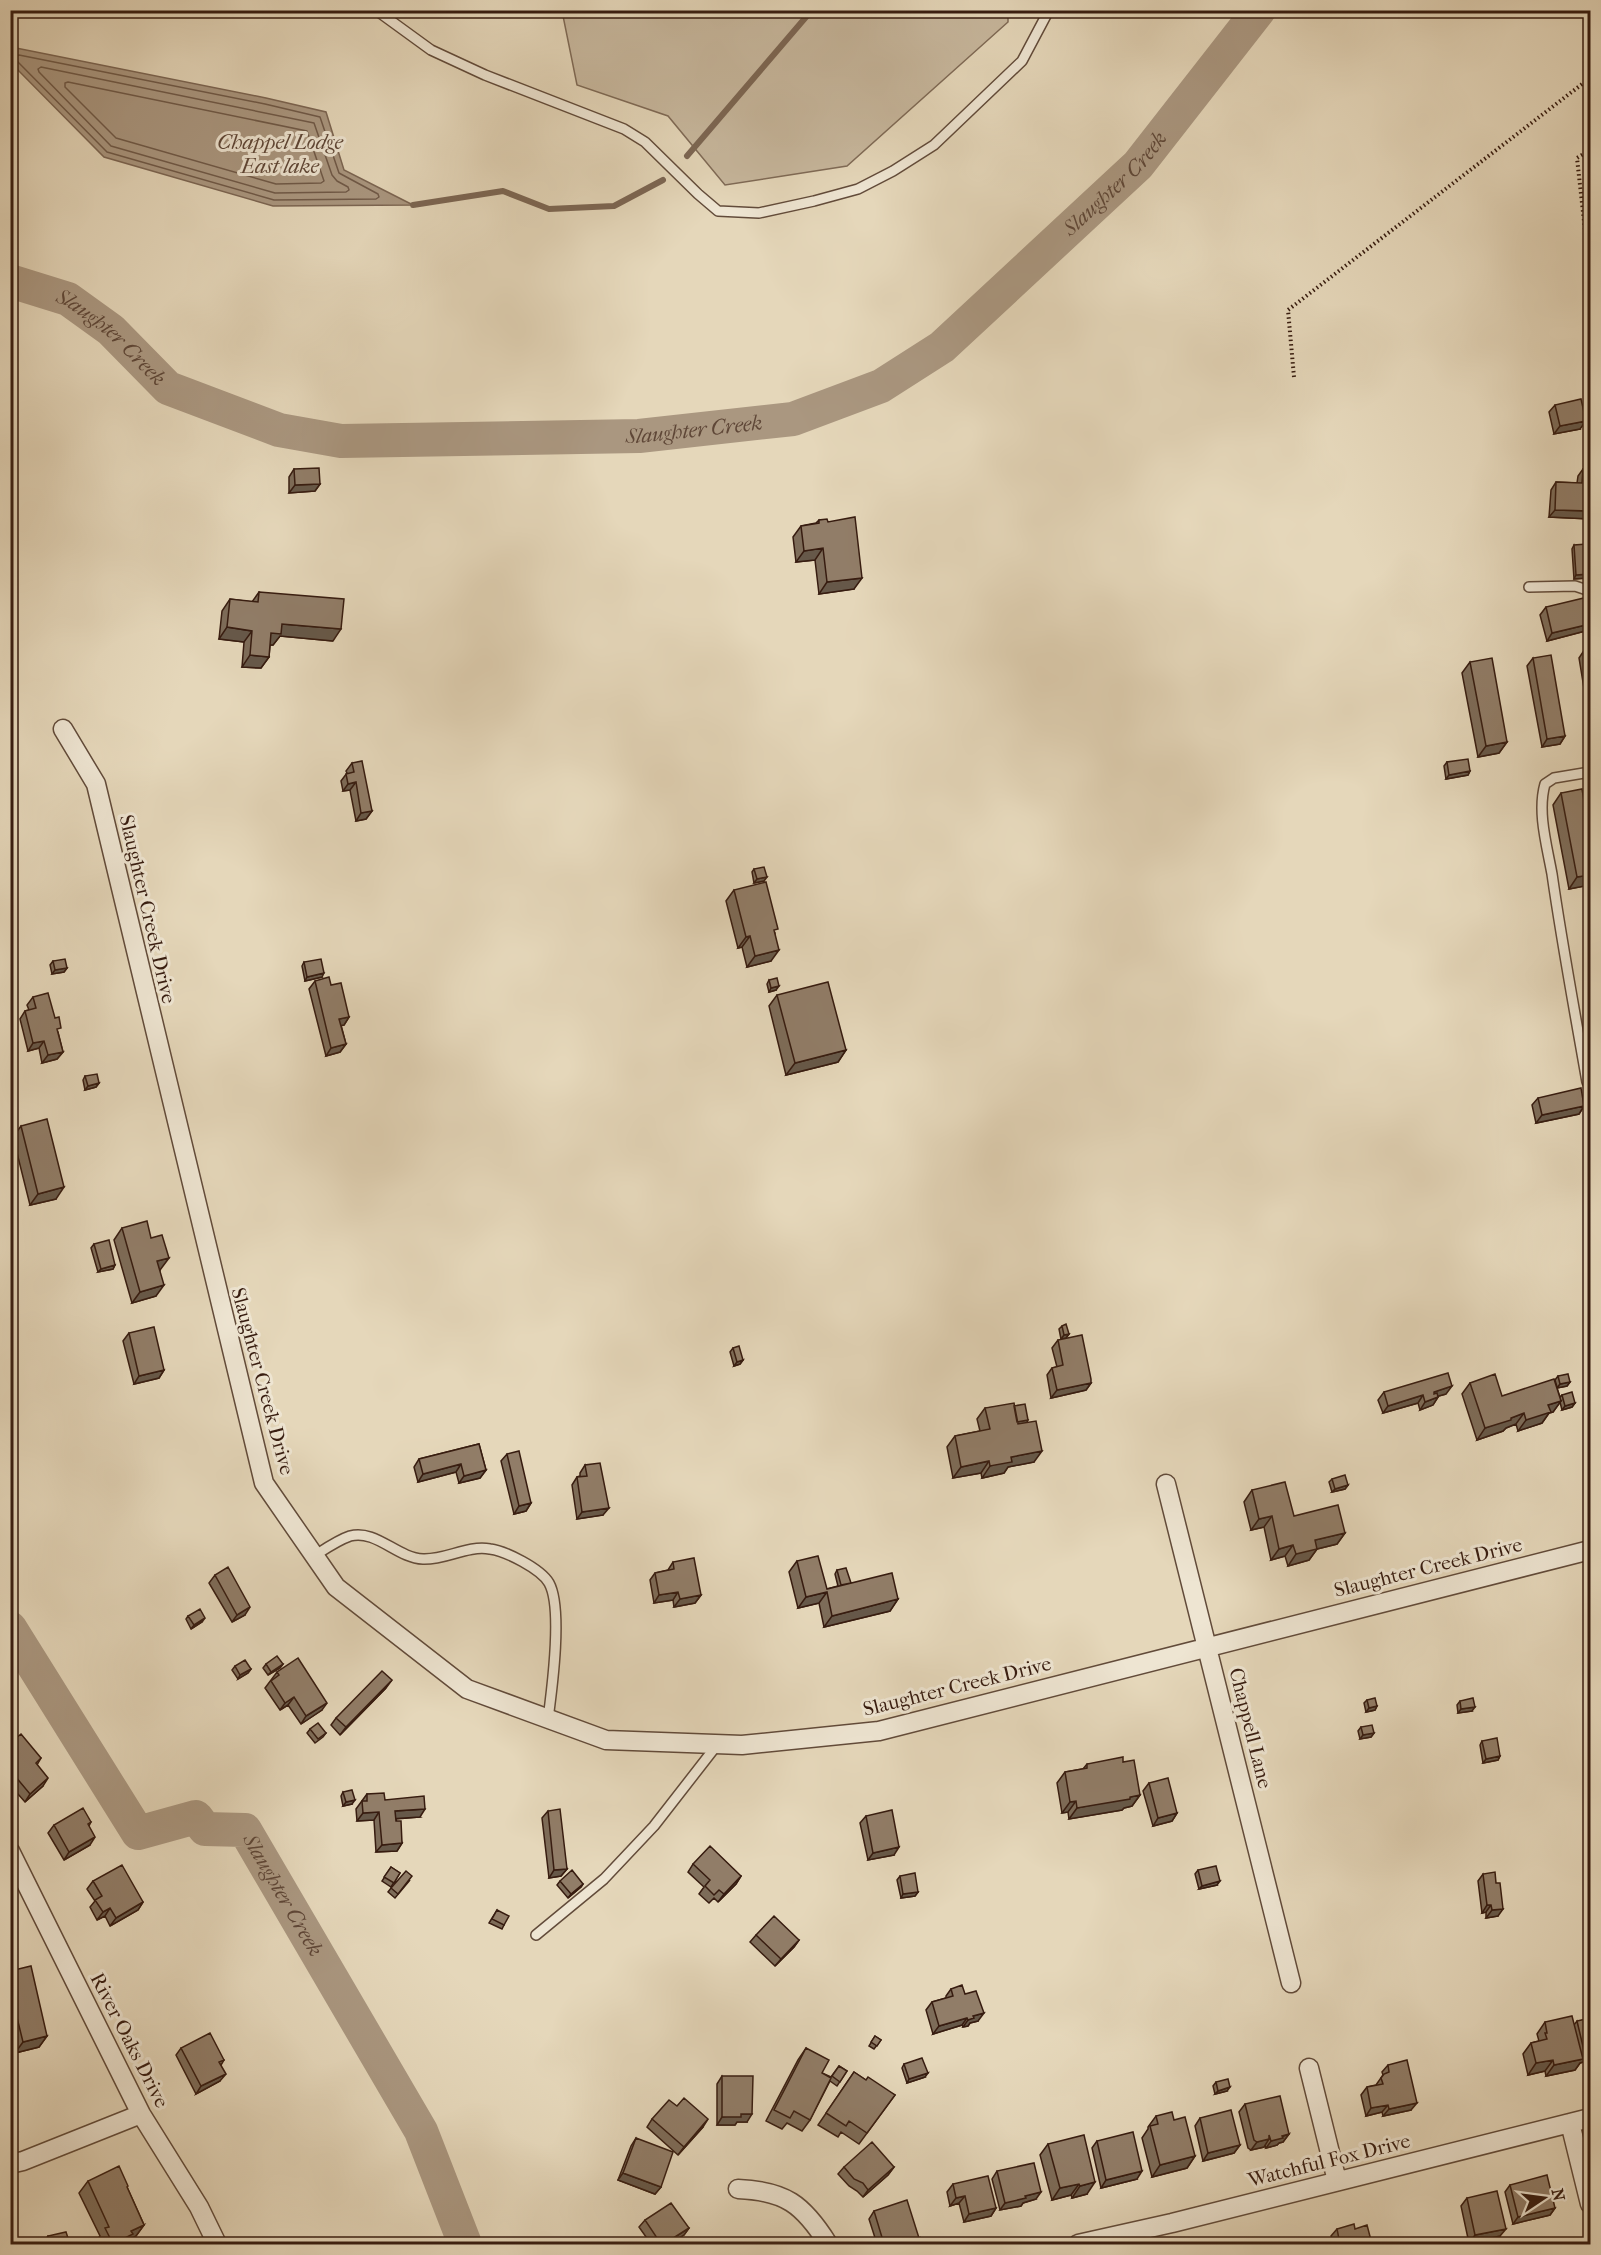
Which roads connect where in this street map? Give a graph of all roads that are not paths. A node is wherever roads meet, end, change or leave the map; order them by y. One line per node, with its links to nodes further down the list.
1 (376, 10): 2 (lane)
2 (1049, 10)
3 (1529, 587): 4 (lane)
4 (1590, 591)
5 (63, 729): 10 (street, Slaughter Creek Drive)
6 (1590, 771): 7 (lane)
7 (1587, 1082)
8 (1166, 1484): 11 (street, Chappell Lane)
9 (1590, 1550): 11 (street, Slaughter Creek Drive)
10 (314, 1556): 12 (street, Slaughter Creek Drive); 12 (lane)
11 (1207, 1646): 13 (street, Slaughter Creek Drive); 16 (street, Chappell Lane)
12 (548, 1719): 13 (street, Slaughter Creek Drive)
13 (717, 1745): 15 (lane)
14 (10, 1851): 18 (street, River Oaks Drive)
15 (536, 1935)
16 (1291, 1983)
17 (1309, 2068): 22 (street)
18 (141, 2114): 21 (street); 25 (street, River Oaks Drive)
19 (1590, 2118): 20 (street, Watchful Fox Drive)
20 (1570, 2123): 22 (street, Watchful Fox Drive); 24 (street)
21 (10, 2164)
22 (1336, 2181): 27 (street, Watchful Fox Drive)
23 (738, 2189): 26 (street)
24 (1590, 2204)
25 (217, 2244)
26 (828, 2244)
27 (1078, 2244)

